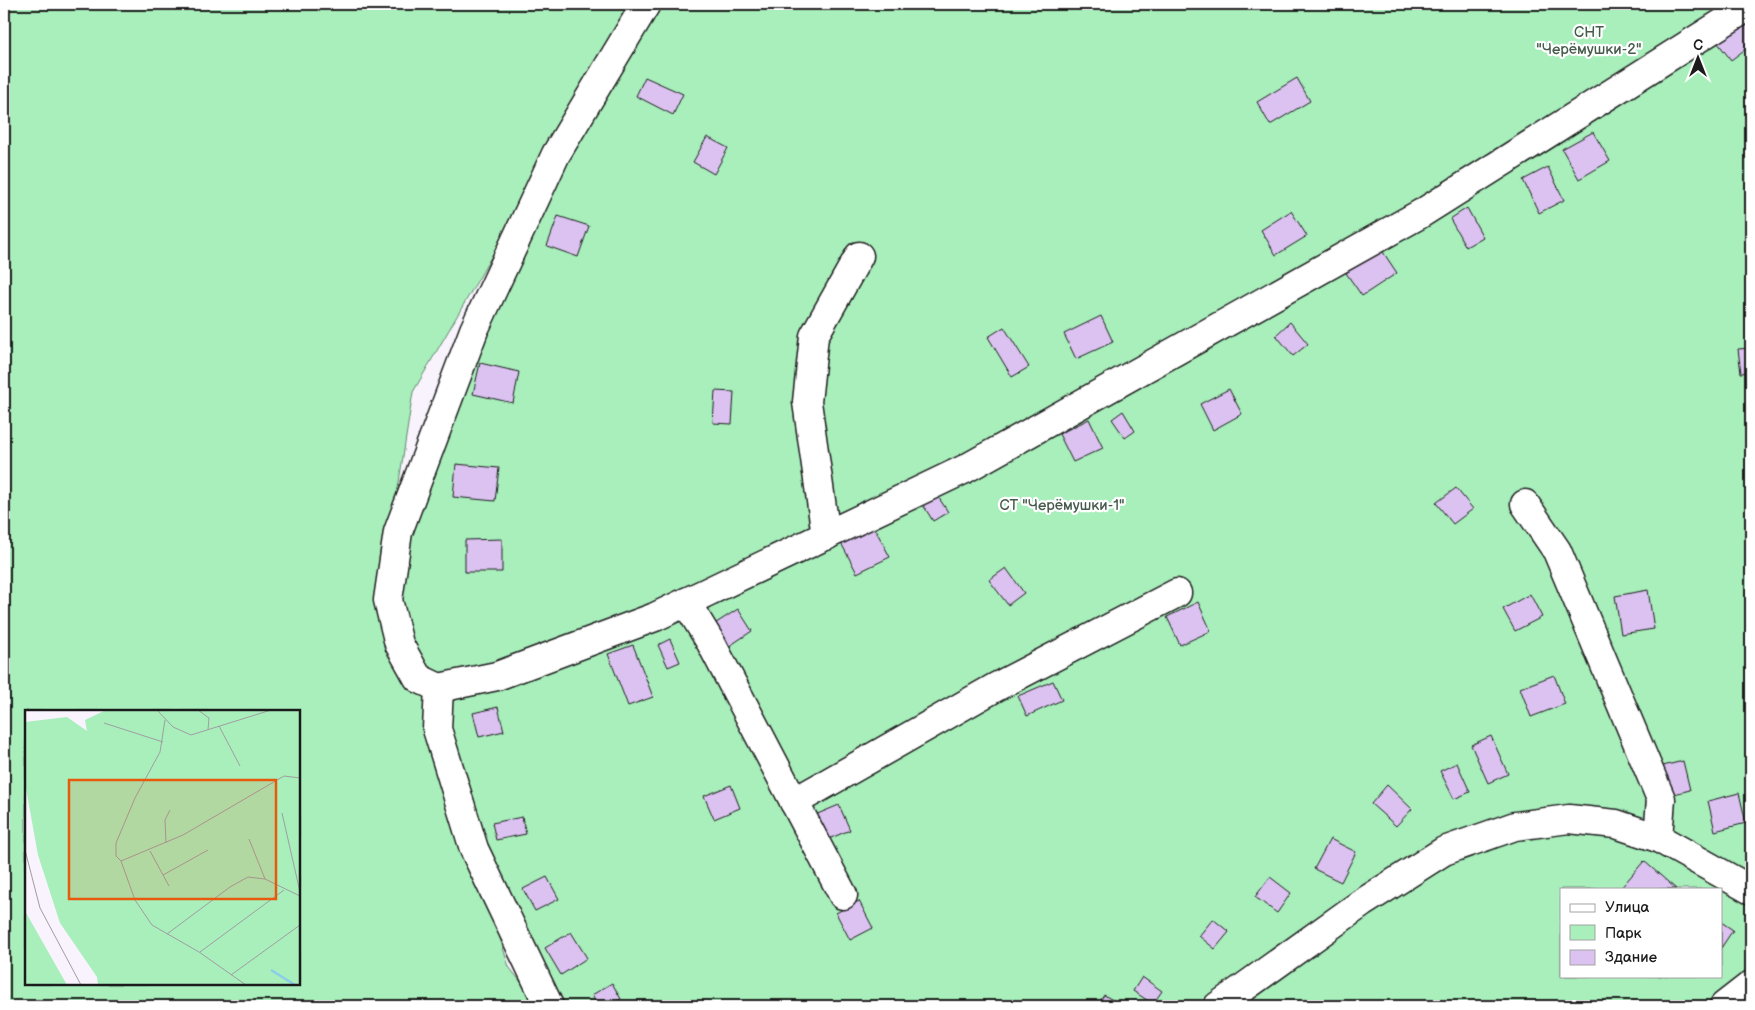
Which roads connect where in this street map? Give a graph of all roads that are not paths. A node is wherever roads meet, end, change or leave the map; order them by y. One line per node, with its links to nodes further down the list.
1 (646, 4): 8 (street)
2 (1751, 4): 5 (street)
3 (859, 256): 5 (street)
4 (1525, 504): 10 (street)
5 (826, 536): 7 (street)
6 (1177, 593): 9 (street)
7 (686, 602): 8 (street); 9 (street)
8 (439, 688): 14 (street)
9 (794, 802): 12 (street)
10 (1658, 838): 11 (street); 15 (street)
11 (1751, 890)
12 (843, 895)
13 (1751, 985): 16 (street)
14 (549, 1006)
15 (1218, 1006)
16 (1724, 1006)

